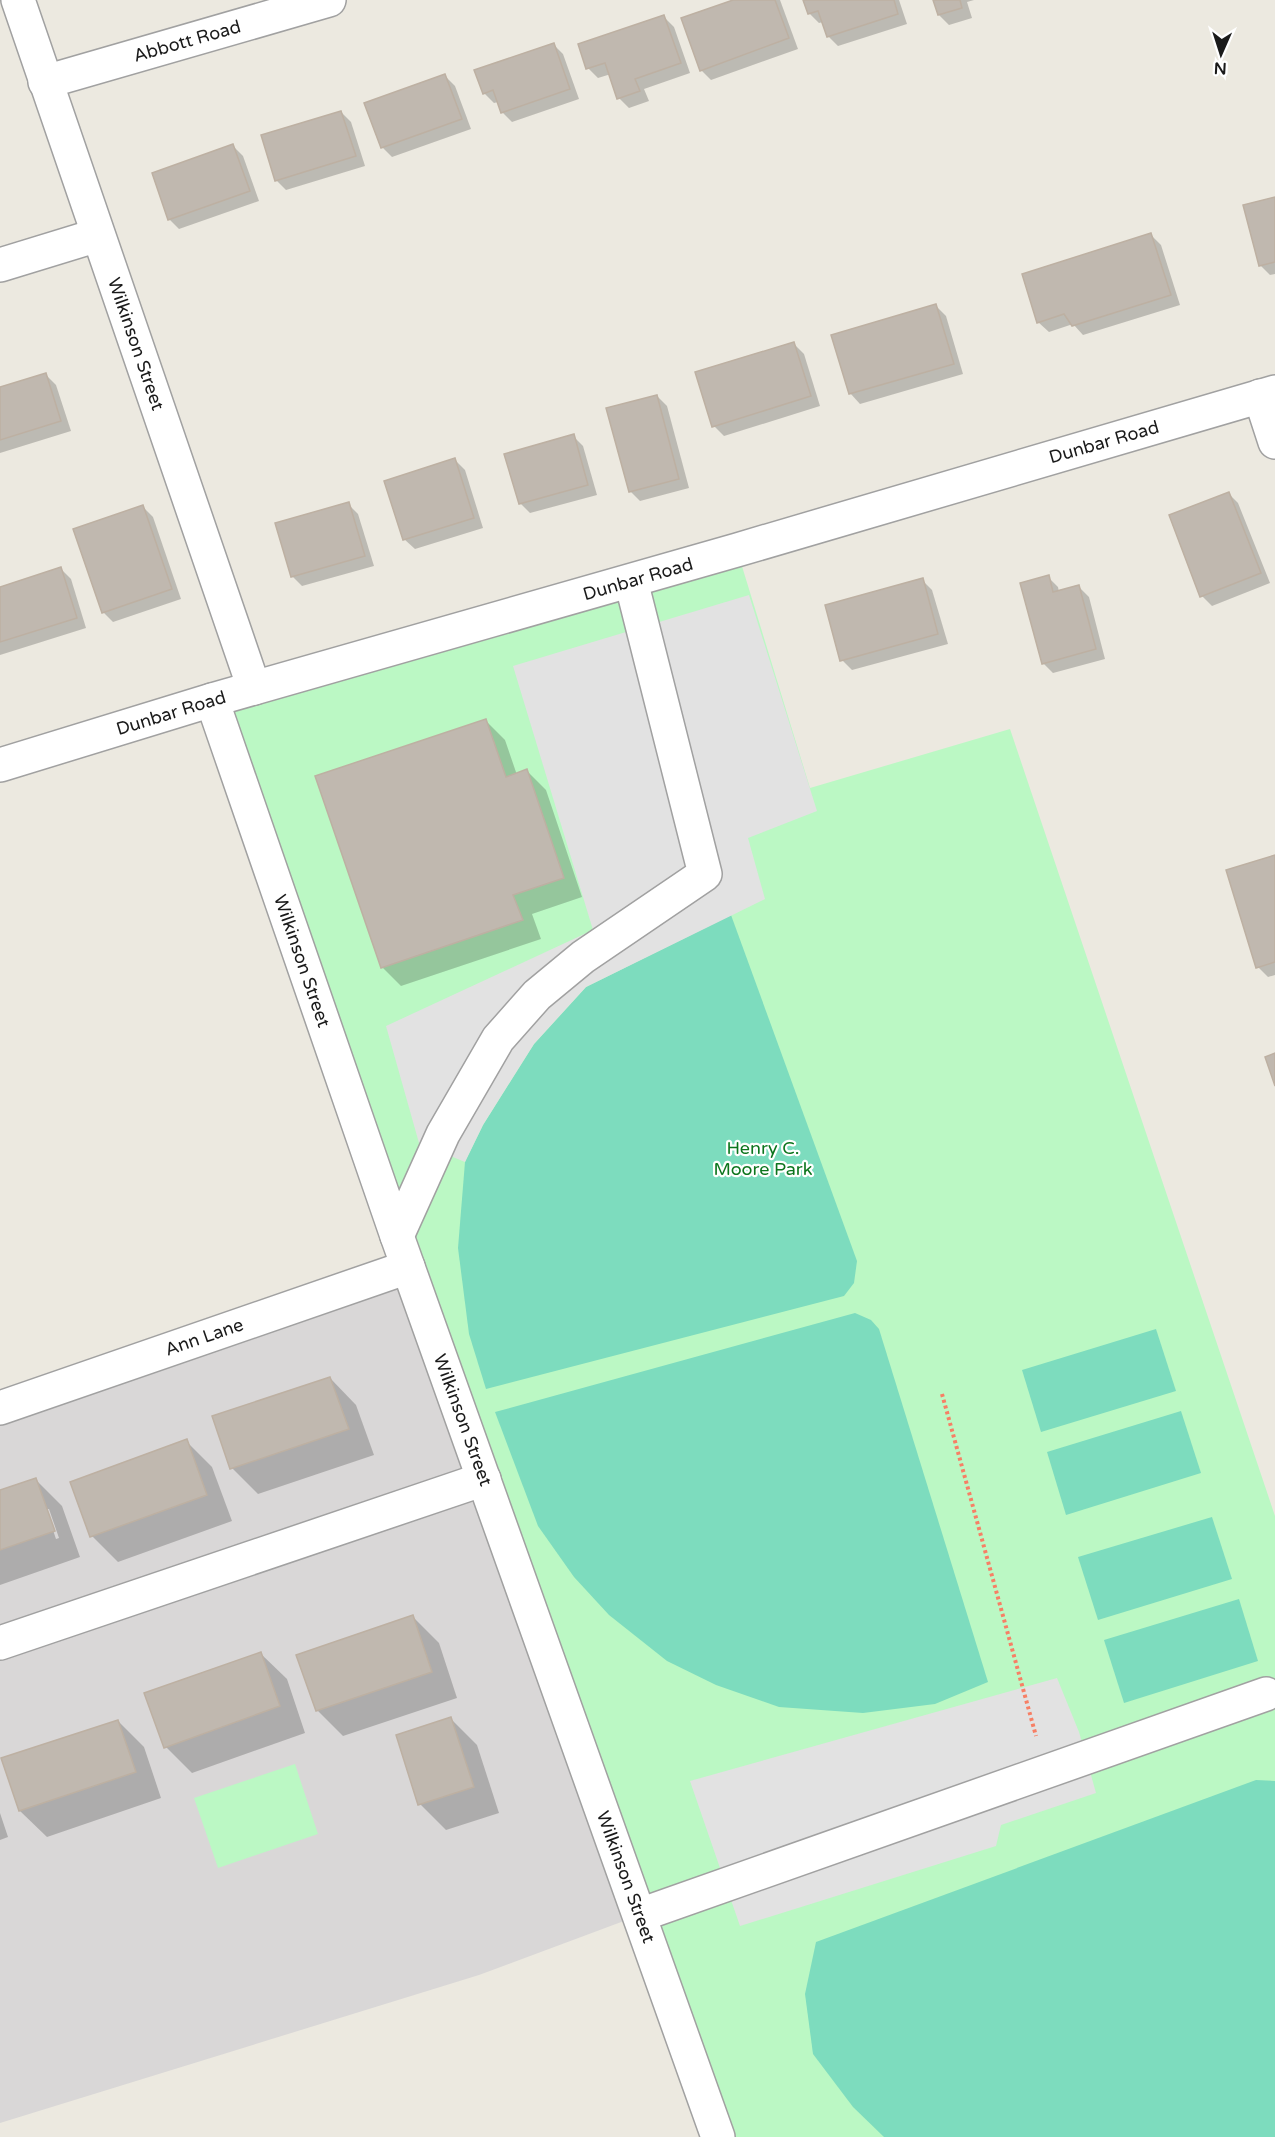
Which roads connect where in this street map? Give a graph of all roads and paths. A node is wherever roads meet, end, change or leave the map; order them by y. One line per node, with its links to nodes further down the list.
1 (18, 0): 3 (street, Wilkinson Street)
2 (329, 0): 3 (street, Abbott Road)
3 (45, 82): 4 (street, Wilkinson Street)
4 (98, 235): 5 (street); 9 (street, Wilkinson Street)
5 (0, 265)
6 (1268, 394): 7 (street); 8 (street, Dunbar Road)
7 (1275, 442)
8 (632, 581): 9 (street, Dunbar Road); 12 (street)
9 (254, 688): 10 (street, Dunbar Road)
10 (212, 700): 11 (street, Dunbar Road); 12 (street, Wilkinson Street)
11 (0, 765)
12 (397, 1236): 13 (street, Wilkinson Street)
13 (408, 1267): 15 (street, Ann Lane); 16 (street, Wilkinson Street)
14 (942, 1394): 19 (path)
15 (0, 1407)
16 (484, 1479): 17 (street); 20 (street, Wilkinson Street)
17 (0, 1643)
18 (1266, 1694): 19 (street)
19 (1045, 1771): 20 (street)
20 (640, 1915): 21 (street, Wilkinson Street)
21 (718, 2137)

